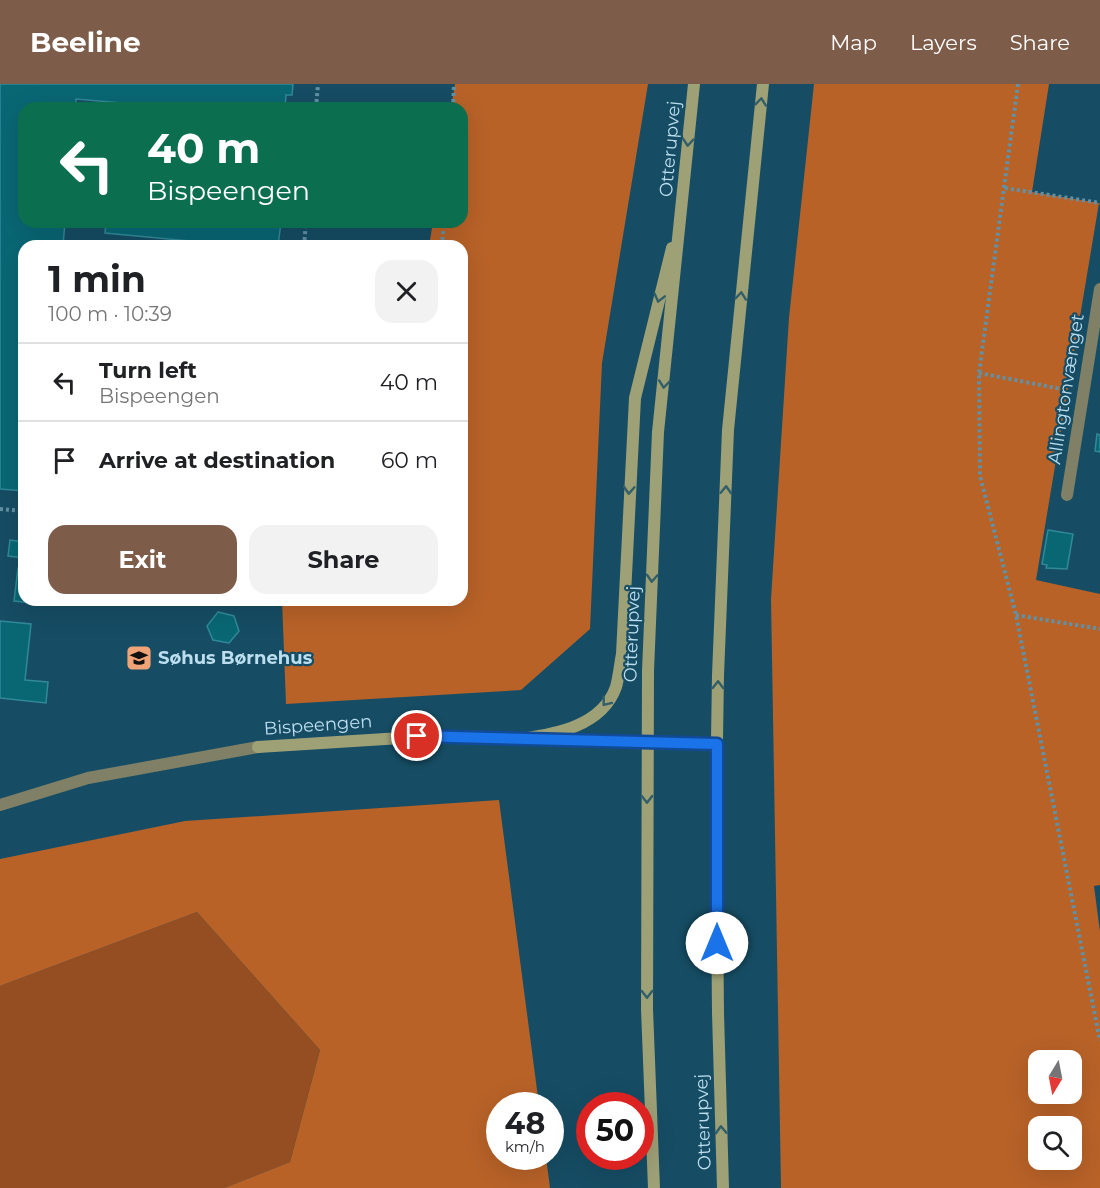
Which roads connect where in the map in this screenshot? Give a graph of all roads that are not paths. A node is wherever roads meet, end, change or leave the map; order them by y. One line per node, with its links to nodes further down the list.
1 (694, 84): 3 (main road, Otterupvej, one-way to 3)
2 (763, 84): 8 (main road, Otterupvej, one-way to 2)
3 (683, 200): 6 (main road, one-way to 6); 7 (main road, Otterupvej, one-way to 7)
4 (1100, 290): 5 (street, Allingtonvænget)
5 (1067, 495)
6 (521, 739): 7 (main road, Bispeengen); 9 (main road, Bispeengen)
7 (647, 740): 8 (main road, Bispeengen); 11 (main road, Otterupvej, one-way to 11)
8 (717, 744): 12 (main road, Otterupvej, one-way to 8)
9 (258, 747): 10 (street, Bispeengen)
10 (0, 805)
11 (654, 1188)
12 (723, 1188)

